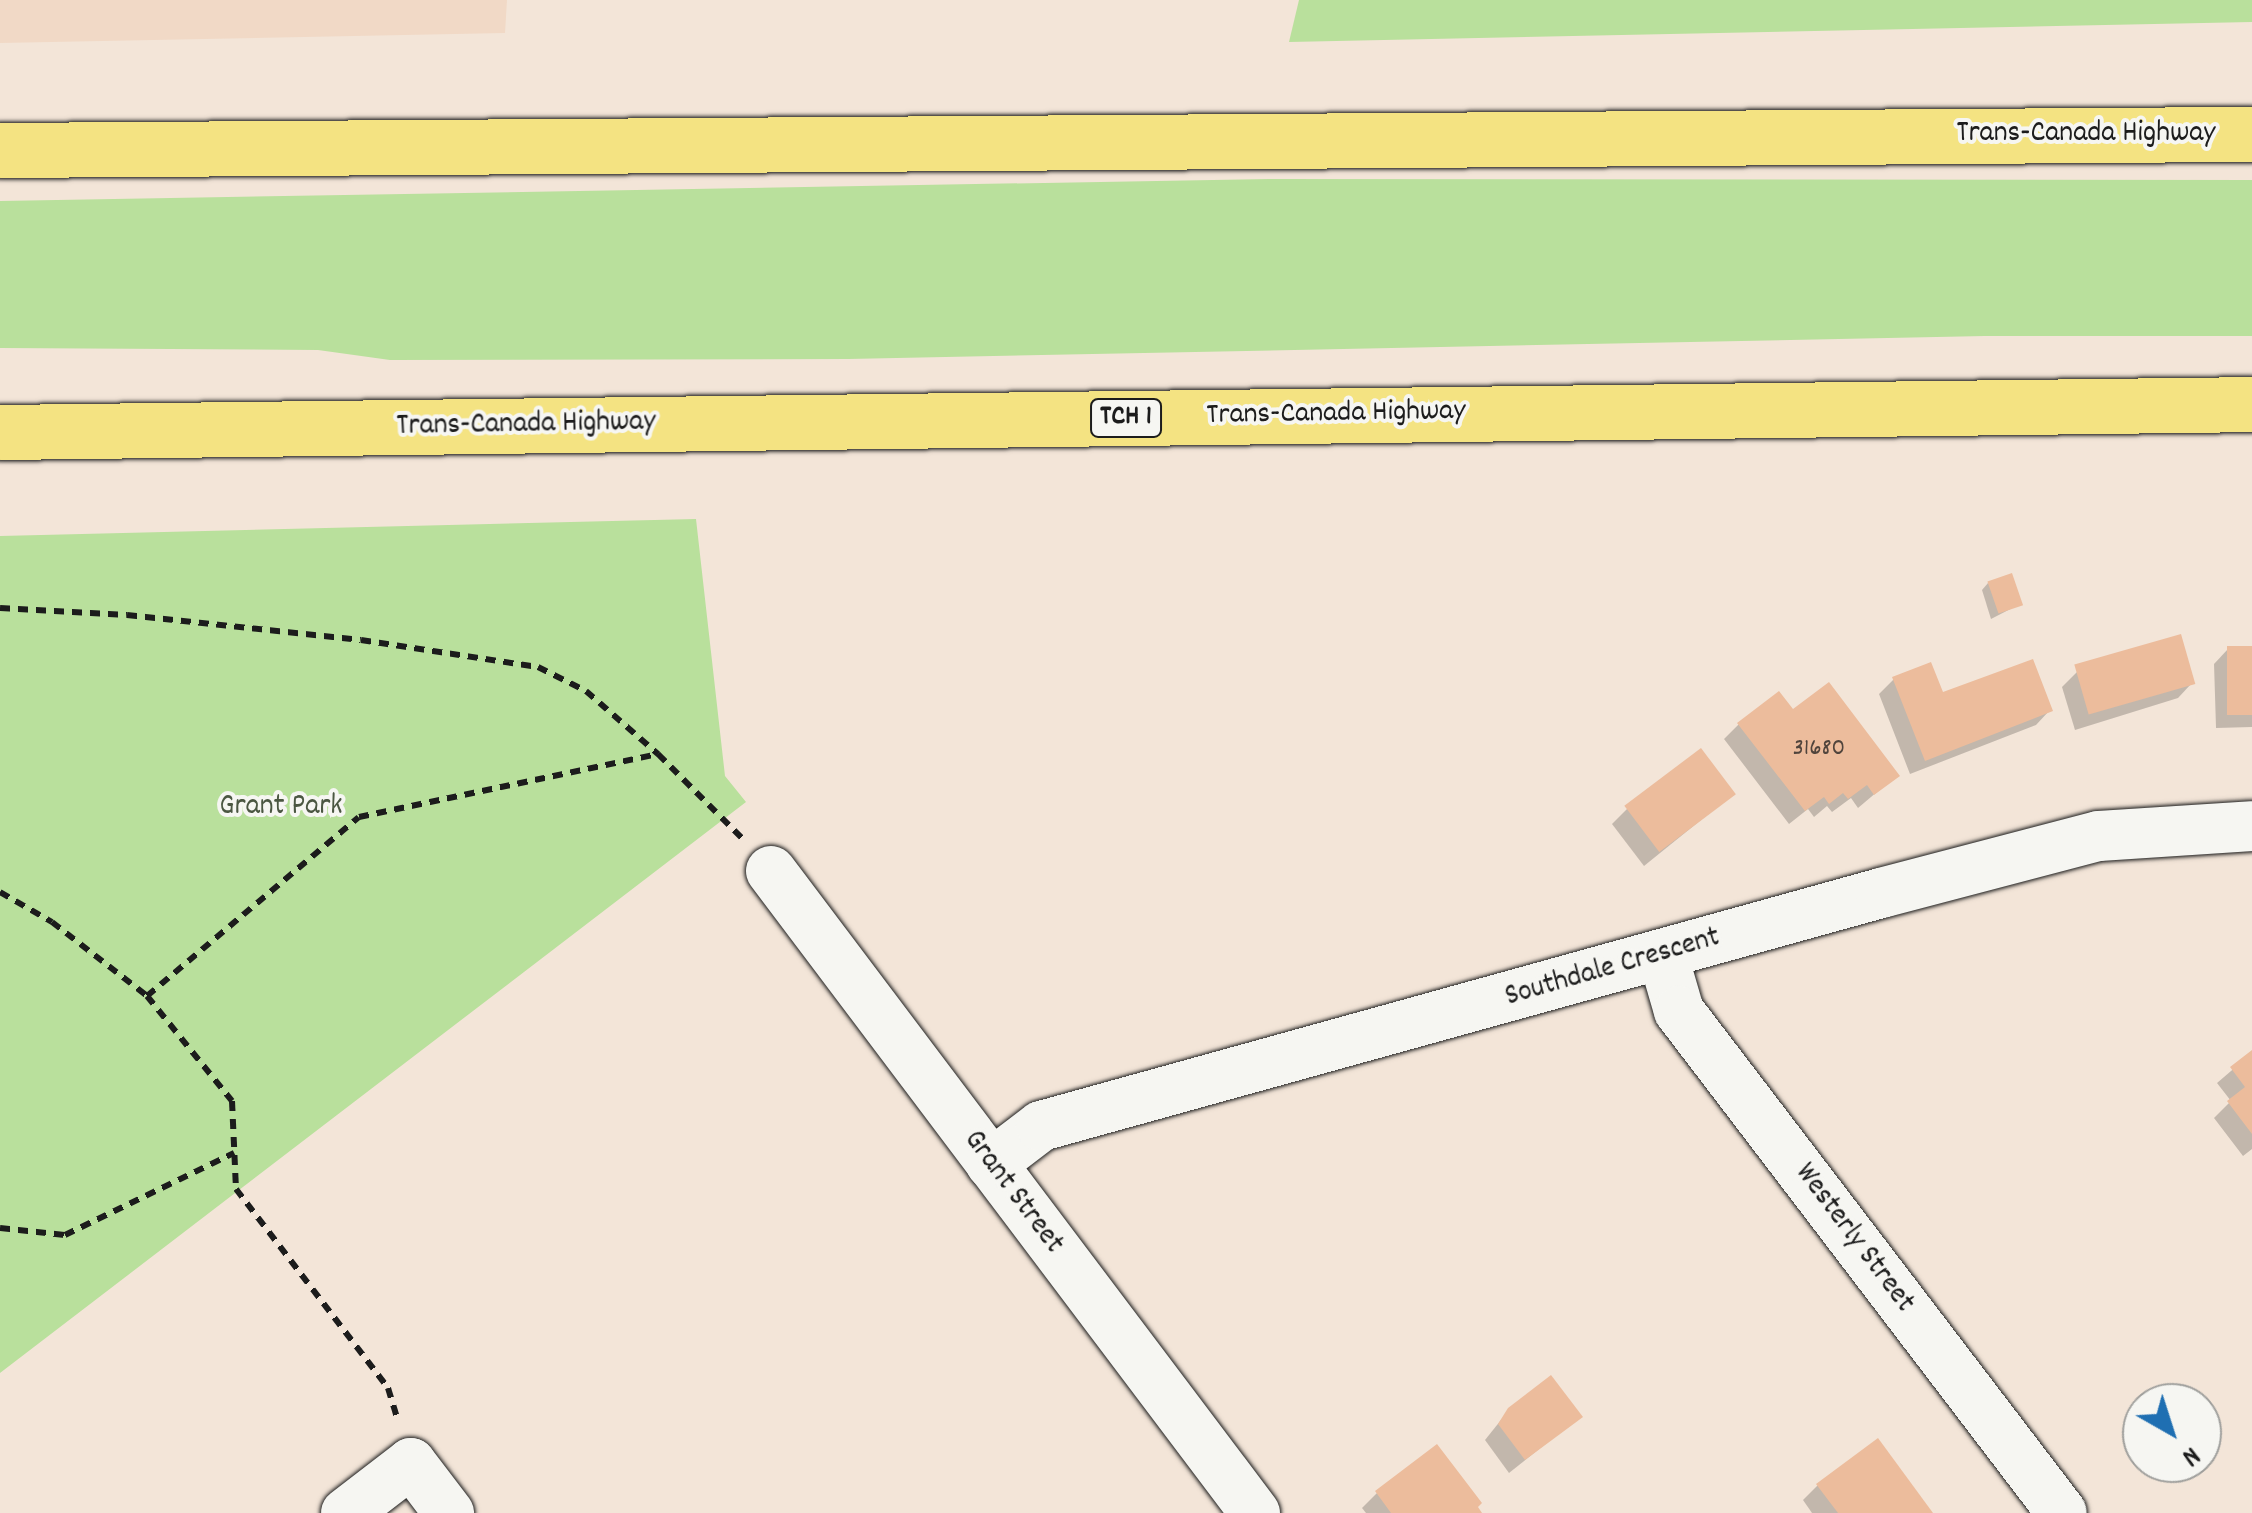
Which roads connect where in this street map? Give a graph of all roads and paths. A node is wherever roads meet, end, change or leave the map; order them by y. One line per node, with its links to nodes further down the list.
1 (2252, 134): 2 (highway, Trans-Canada Highway)
2 (0, 150)
3 (2252, 404): 4 (highway, Trans-Canada Highway / TCH 1)
4 (0, 432)
5 (0, 608): 6 (path)
6 (658, 754): 8 (path); 11 (path)
7 (2252, 826): 10 (street, Southdale Crescent)
8 (771, 870): 13 (street, Grant Street)
9 (0, 892): 11 (path)
10 (1663, 956): 13 (street, Southdale Crescent); 19 (street, Westerly Street)
11 (147, 996): 12 (path)
12 (234, 1153): 14 (path); 15 (path)
13 (990, 1164): 18 (street, Grant Street)
14 (0, 1228)
15 (411, 1463): 16 (street); 17 (street)
16 (346, 1513)
17 (449, 1513)
18 (1255, 1513)
19 (2062, 1513)

